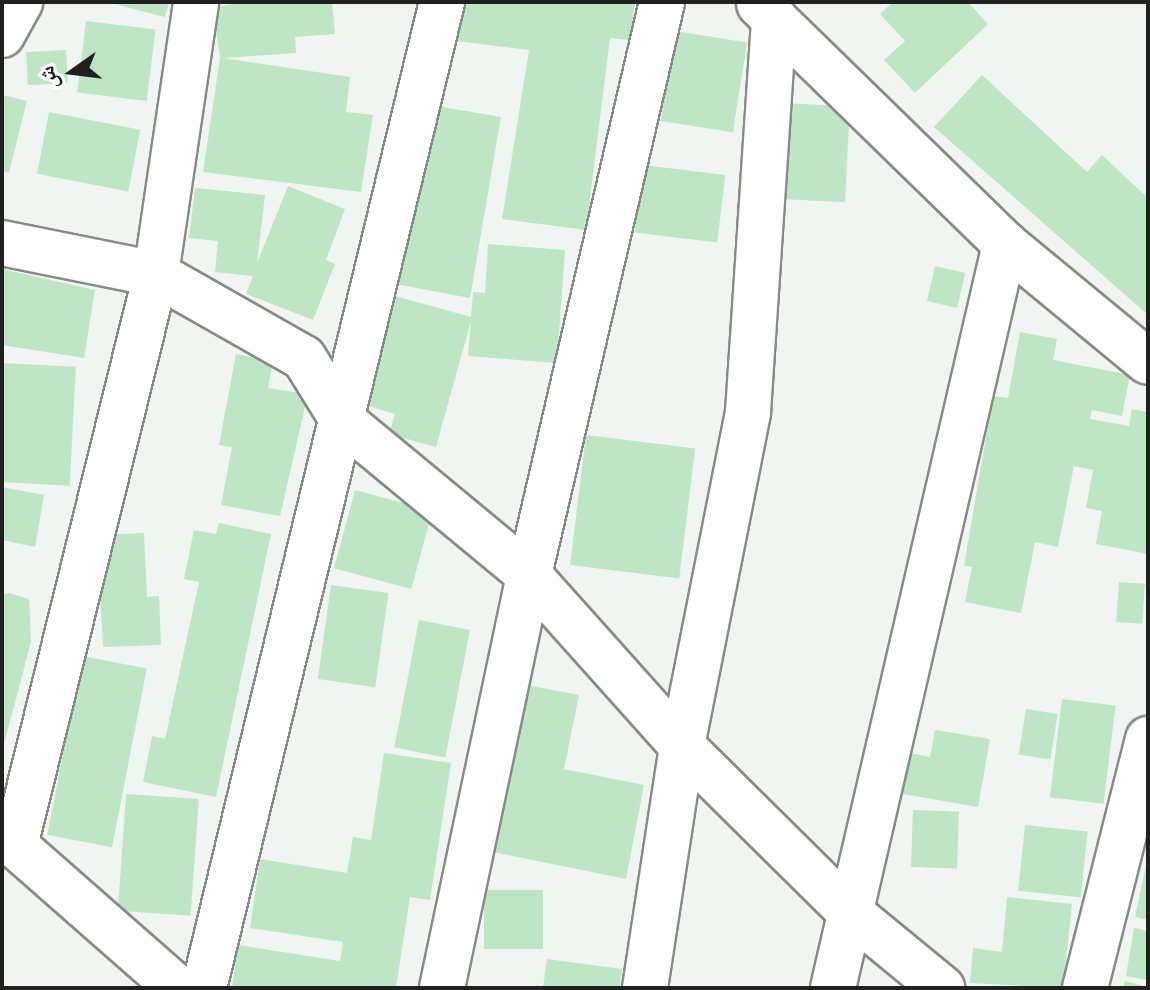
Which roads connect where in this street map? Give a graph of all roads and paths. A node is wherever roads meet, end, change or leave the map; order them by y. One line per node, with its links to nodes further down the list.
1 (196, 2): 7 (street)
2 (442, 2): 9 (street)
3 (662, 2): 10 (street)
4 (766, 10): 6 (street); 12 (street)
5 (2, 243): 7 (street)
6 (1005, 244): 8 (street); 14 (street)
7 (156, 274): 9 (street); 13 (street)
8 (1148, 362)
9 (343, 421): 10 (street); 16 (street)
10 (529, 575): 12 (street); 17 (street)
11 (1148, 739): 21 (street)
12 (682, 746): 14 (street); 18 (street)
13 (8, 840): 15 (street)
14 (852, 914): 19 (street); 20 (street)
15 (177, 988)
16 (204, 988)
17 (442, 988)
18 (645, 988)
19 (833, 988)
20 (942, 988)
21 (1085, 988)

